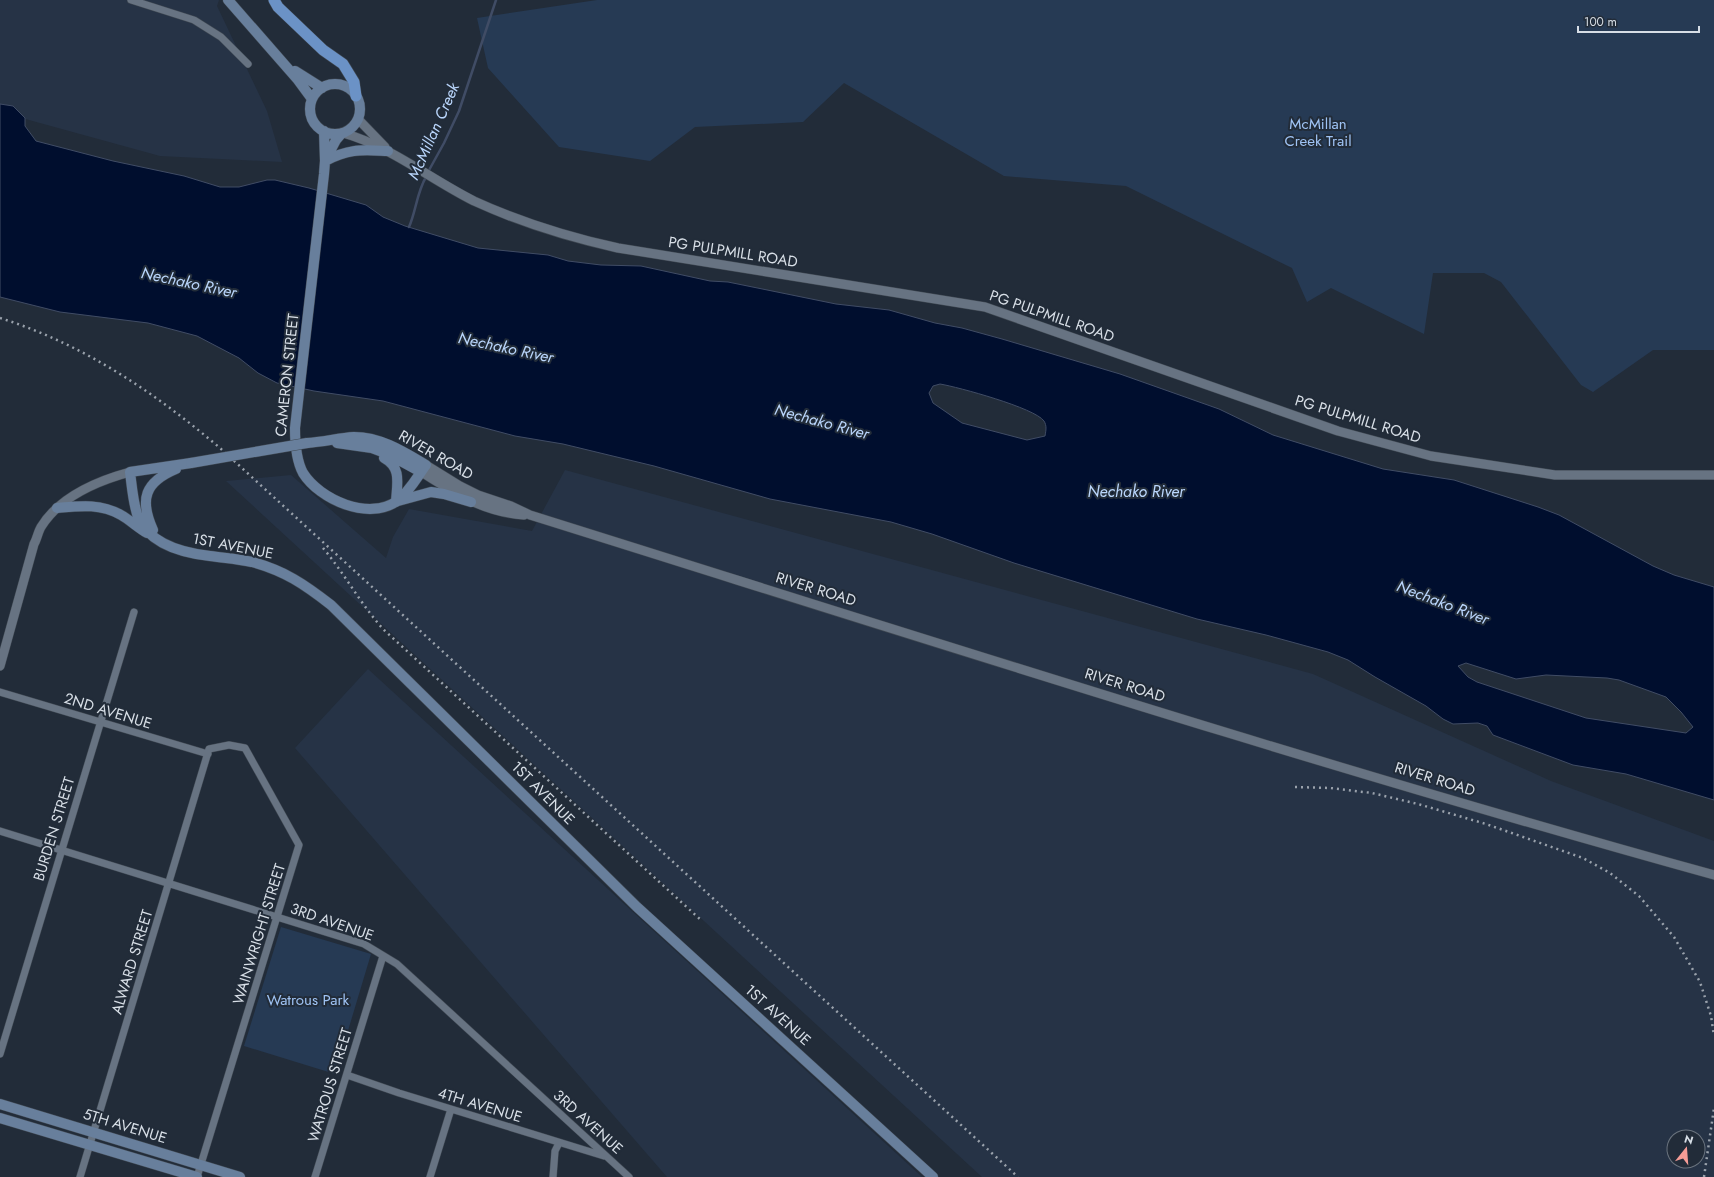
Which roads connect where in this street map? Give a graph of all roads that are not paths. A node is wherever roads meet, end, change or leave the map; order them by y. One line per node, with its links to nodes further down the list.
1 (131, 0): 5 (street)
2 (228, 0): 4 (main road)
3 (274, 0): 7 (highway)
4 (284, 63): 6 (main road); 8 (main road)
5 (248, 64)
6 (322, 88): 7 (main road); 8 (main road)
7 (356, 96): 9 (main road)
8 (312, 99): 10 (main road)
9 (358, 119): 11 (main road); 12 (street)
10 (324, 131): 11 (main road); 13 (main road)
11 (342, 133): 12 (street); 13 (main road)
12 (388, 151): 13 (main road); 19 (street, PG PULPMILL ROAD)
13 (325, 161): 20 (main road, CAMERON STREET)
14 (324, 441): 15 (main road, RIVER ROAD); 16 (main road, RIVER ROAD, bridge); 17 (main road, RIVER ROAD)
15 (353, 446): 17 (main road, RIVER ROAD); 20 (main road)
16 (191, 462): 18 (main road, RIVER ROAD); 24 (main road)
17 (424, 468): 20 (main road, CAMERON STREET); 21 (street, RIVER ROAD); 23 (street, RIVER ROAD)
18 (130, 472): 22 (street); 24 (main road, 1ST AVENUE)
19 (1714, 475)
20 (396, 502): 21 (main road)
21 (471, 502): 23 (street, RIVER ROAD)
22 (57, 508): 24 (main road); 26 (street)
23 (530, 515): 32 (street, RIVER ROAD)
24 (157, 539): 53 (main road, 1ST AVENUE)
25 (134, 612): 28 (street, BURDEN STREET)
26 (0, 666)
27 (0, 692): 28 (street, 2ND AVENUE)
28 (100, 722): 29 (street, 2ND AVENUE); 31 (street, BURDEN STREET)
29 (208, 754): 33 (street, ALWARD STREET); 34 (street, WAINWRIGHT STREET)
30 (0, 832): 31 (street, 3RD AVENUE)
31 (61, 851): 33 (street, 3RD AVENUE); 36 (street, BURDEN STREET)
32 (1714, 875)
33 (169, 884): 34 (street, 3RD AVENUE); 41 (street, ALWARD STREET)
34 (278, 917): 35 (street, 3RD AVENUE); 45 (street, WAINWRIGHT STREET)
35 (383, 956): 37 (street, WATROUS STREET); 44 (street, 3RD AVENUE)
36 (0, 1054)
37 (347, 1075): 39 (street, 4TH AVENUE); 49 (street, WATROUS STREET)
38 (0, 1104): 41 (main road, 5TH AVENUE)
39 (451, 1109): 42 (street, 4TH AVENUE); 50 (street)
40 (0, 1118): 43 (main road, 5TH AVENUE)
41 (94, 1132): 43 (street, ALWARD STREET); 45 (main road, 5TH AVENUE)
42 (558, 1143): 44 (street, 4TH AVENUE); 51 (street)
43 (90, 1145): 46 (street, ALWARD STREET); 47 (main road, 5TH AVENUE)
44 (607, 1156): 52 (street, 3RD AVENUE)
45 (201, 1165): 47 (street, WAINWRIGHT STREET); 48 (main road, 5TH AVENUE)
46 (80, 1177)
47 (197, 1177)
48 (240, 1177)
49 (315, 1177)
50 (430, 1177)
51 (553, 1177)
52 (629, 1177)
53 (933, 1177)

